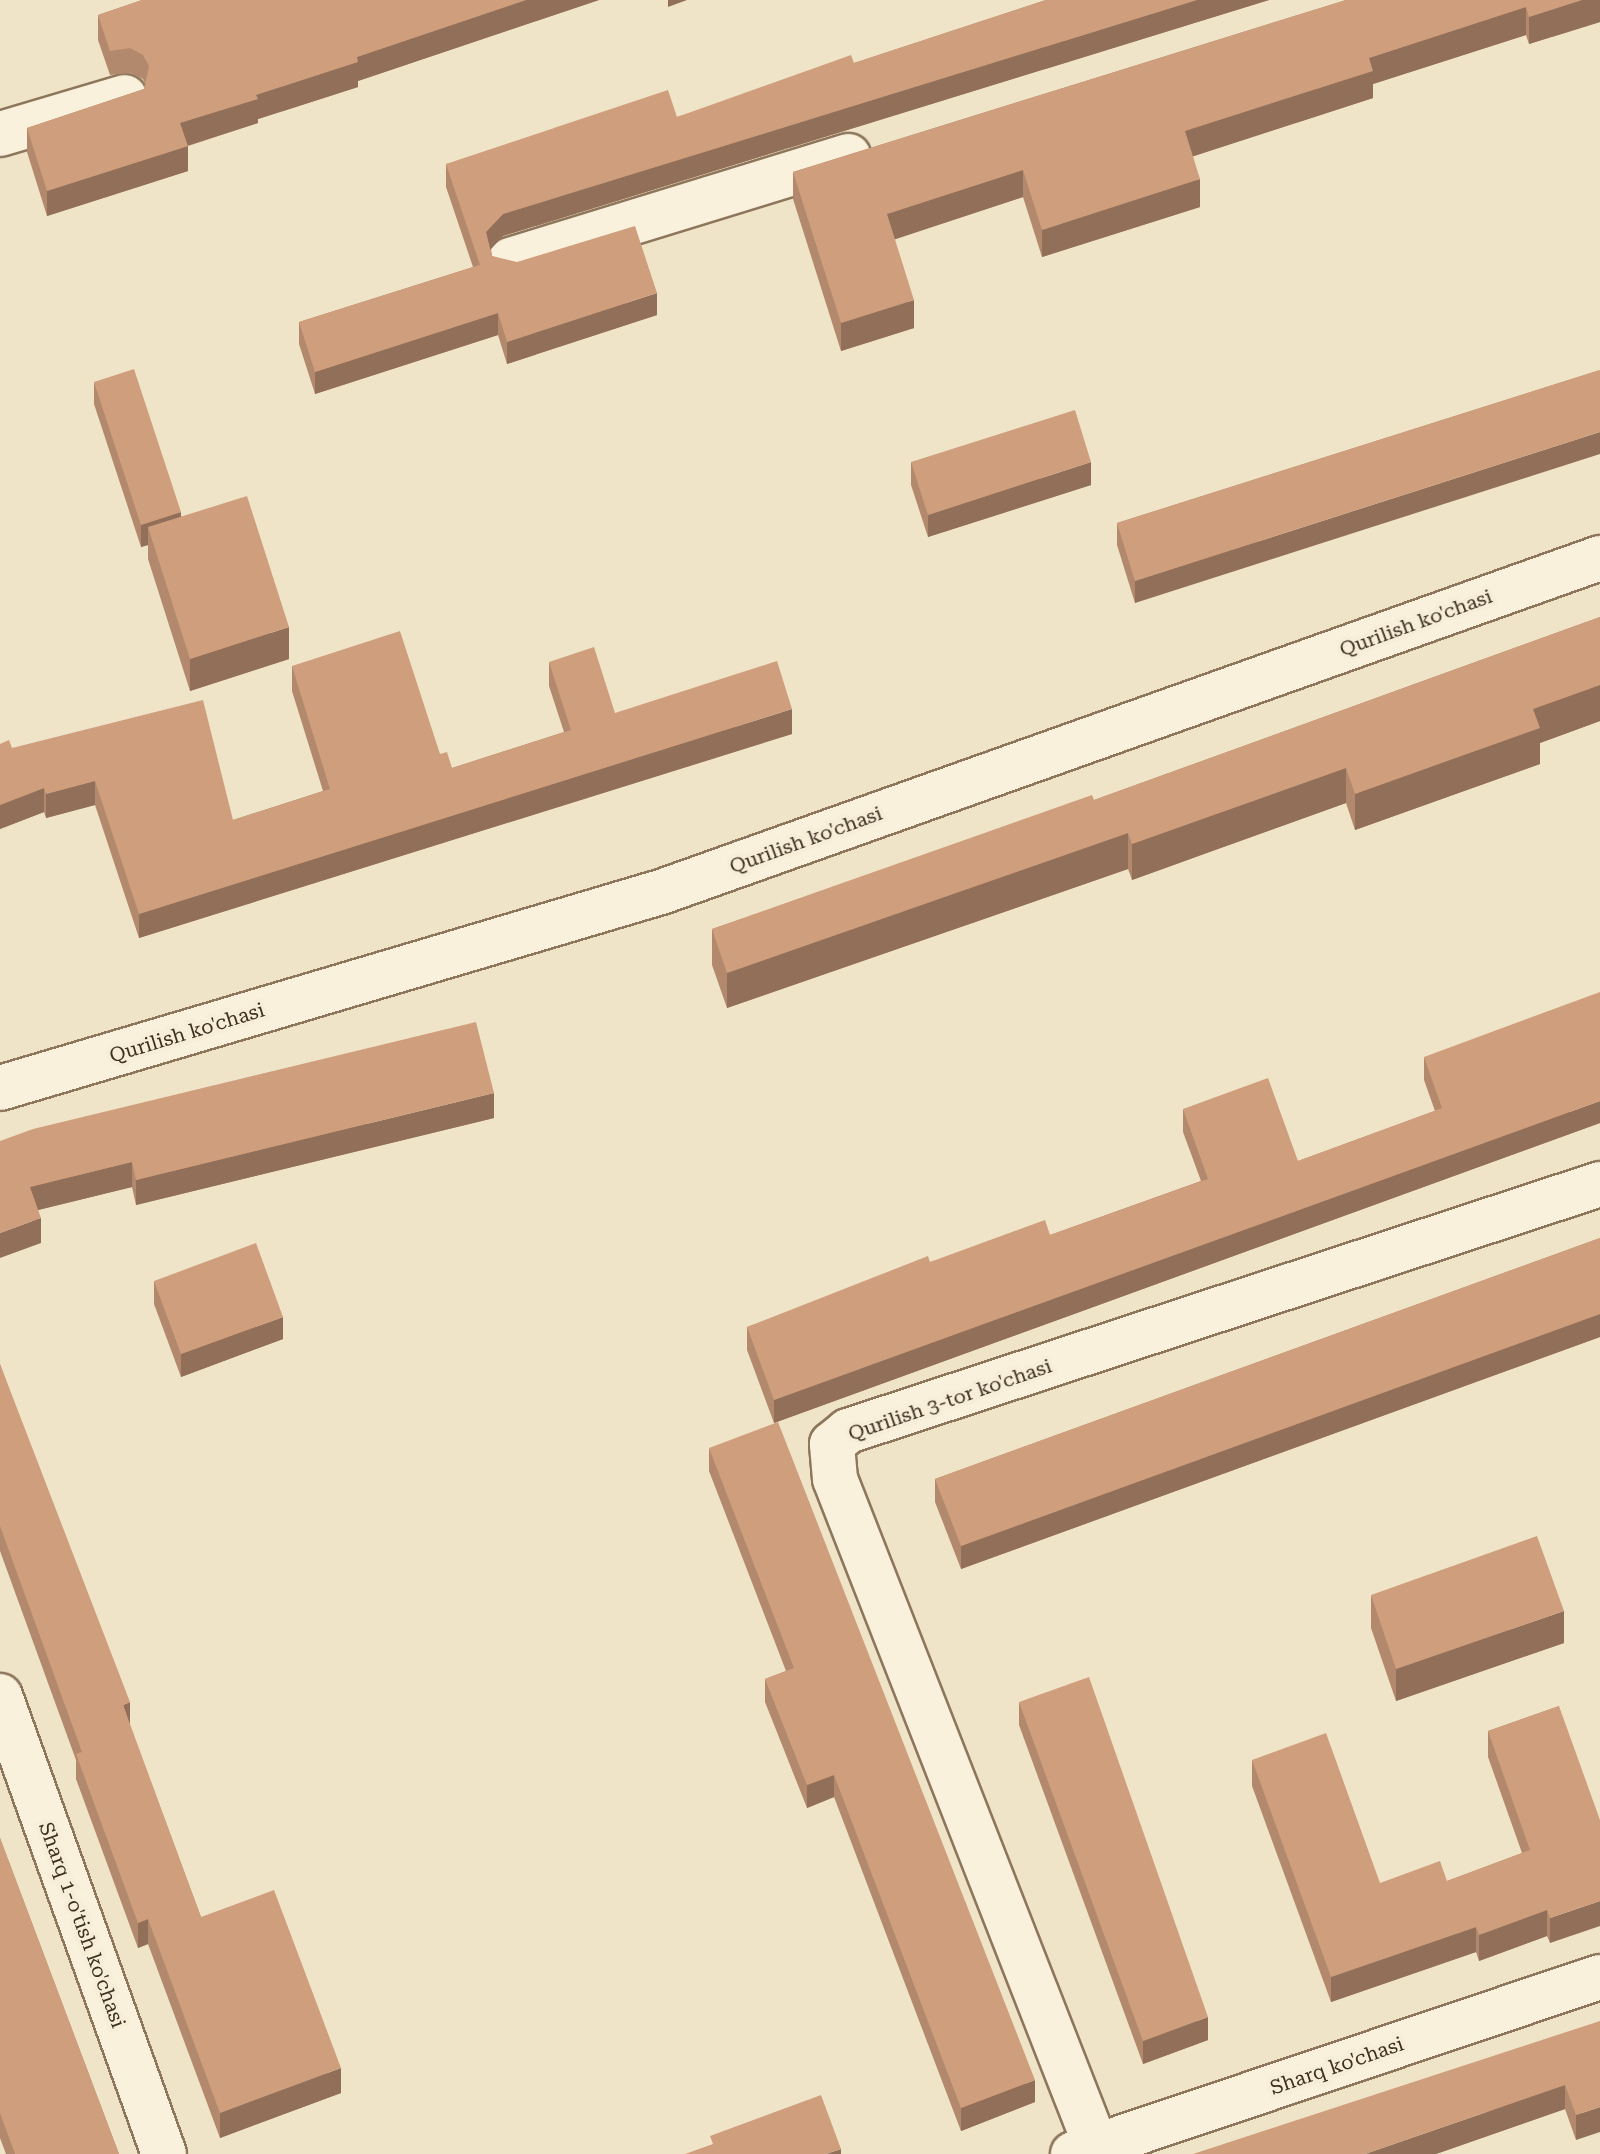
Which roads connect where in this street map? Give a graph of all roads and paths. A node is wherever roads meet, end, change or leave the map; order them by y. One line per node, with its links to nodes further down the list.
1 (125, 97): 2 (street)
2 (0, 134)
3 (887, 144): 4 (street)
4 (510, 260)
5 (1600, 558): 6 (street, Qurilish ko'chasi)
6 (0, 1088)
7 (1600, 1184): 10 (street, Qurilish 3-tor ko'chasi)
8 (0, 1696): 11 (street, Sharq 1-o'tish ko'chasi)
9 (1600, 1977): 10 (street, Sharq ko'chasi)
10 (1085, 2150)
11 (164, 2154)

